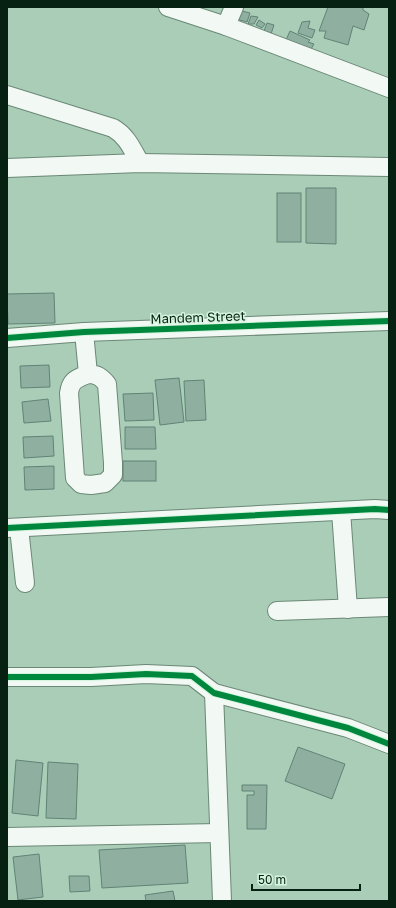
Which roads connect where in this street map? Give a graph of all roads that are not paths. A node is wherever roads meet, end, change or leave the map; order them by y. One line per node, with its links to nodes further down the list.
1 (168, 7): 3 (street)
2 (234, 7): 3 (street)
3 (226, 26): 4 (street)
4 (389, 88)
5 (7, 95): 6 (street)
6 (140, 164): 7 (street); 8 (street)
7 (389, 167)
8 (7, 168)
9 (389, 321): 10 (street, Mandem Street)
10 (84, 332): 11 (street, Mandem Street); 12 (street)
11 (7, 338)
12 (88, 374): 12 (street)
13 (389, 510): 14 (street)
14 (342, 511): 15 (street); 18 (street)
15 (13, 528): 16 (street)
16 (25, 583)
17 (389, 607): 18 (street)
18 (348, 609): 19 (street)
19 (277, 611)
20 (7, 677): 21 (street)
21 (214, 693): 22 (street); 23 (street)
22 (389, 744)
23 (219, 833): 24 (street); 25 (street)
24 (7, 837)
25 (222, 901)

